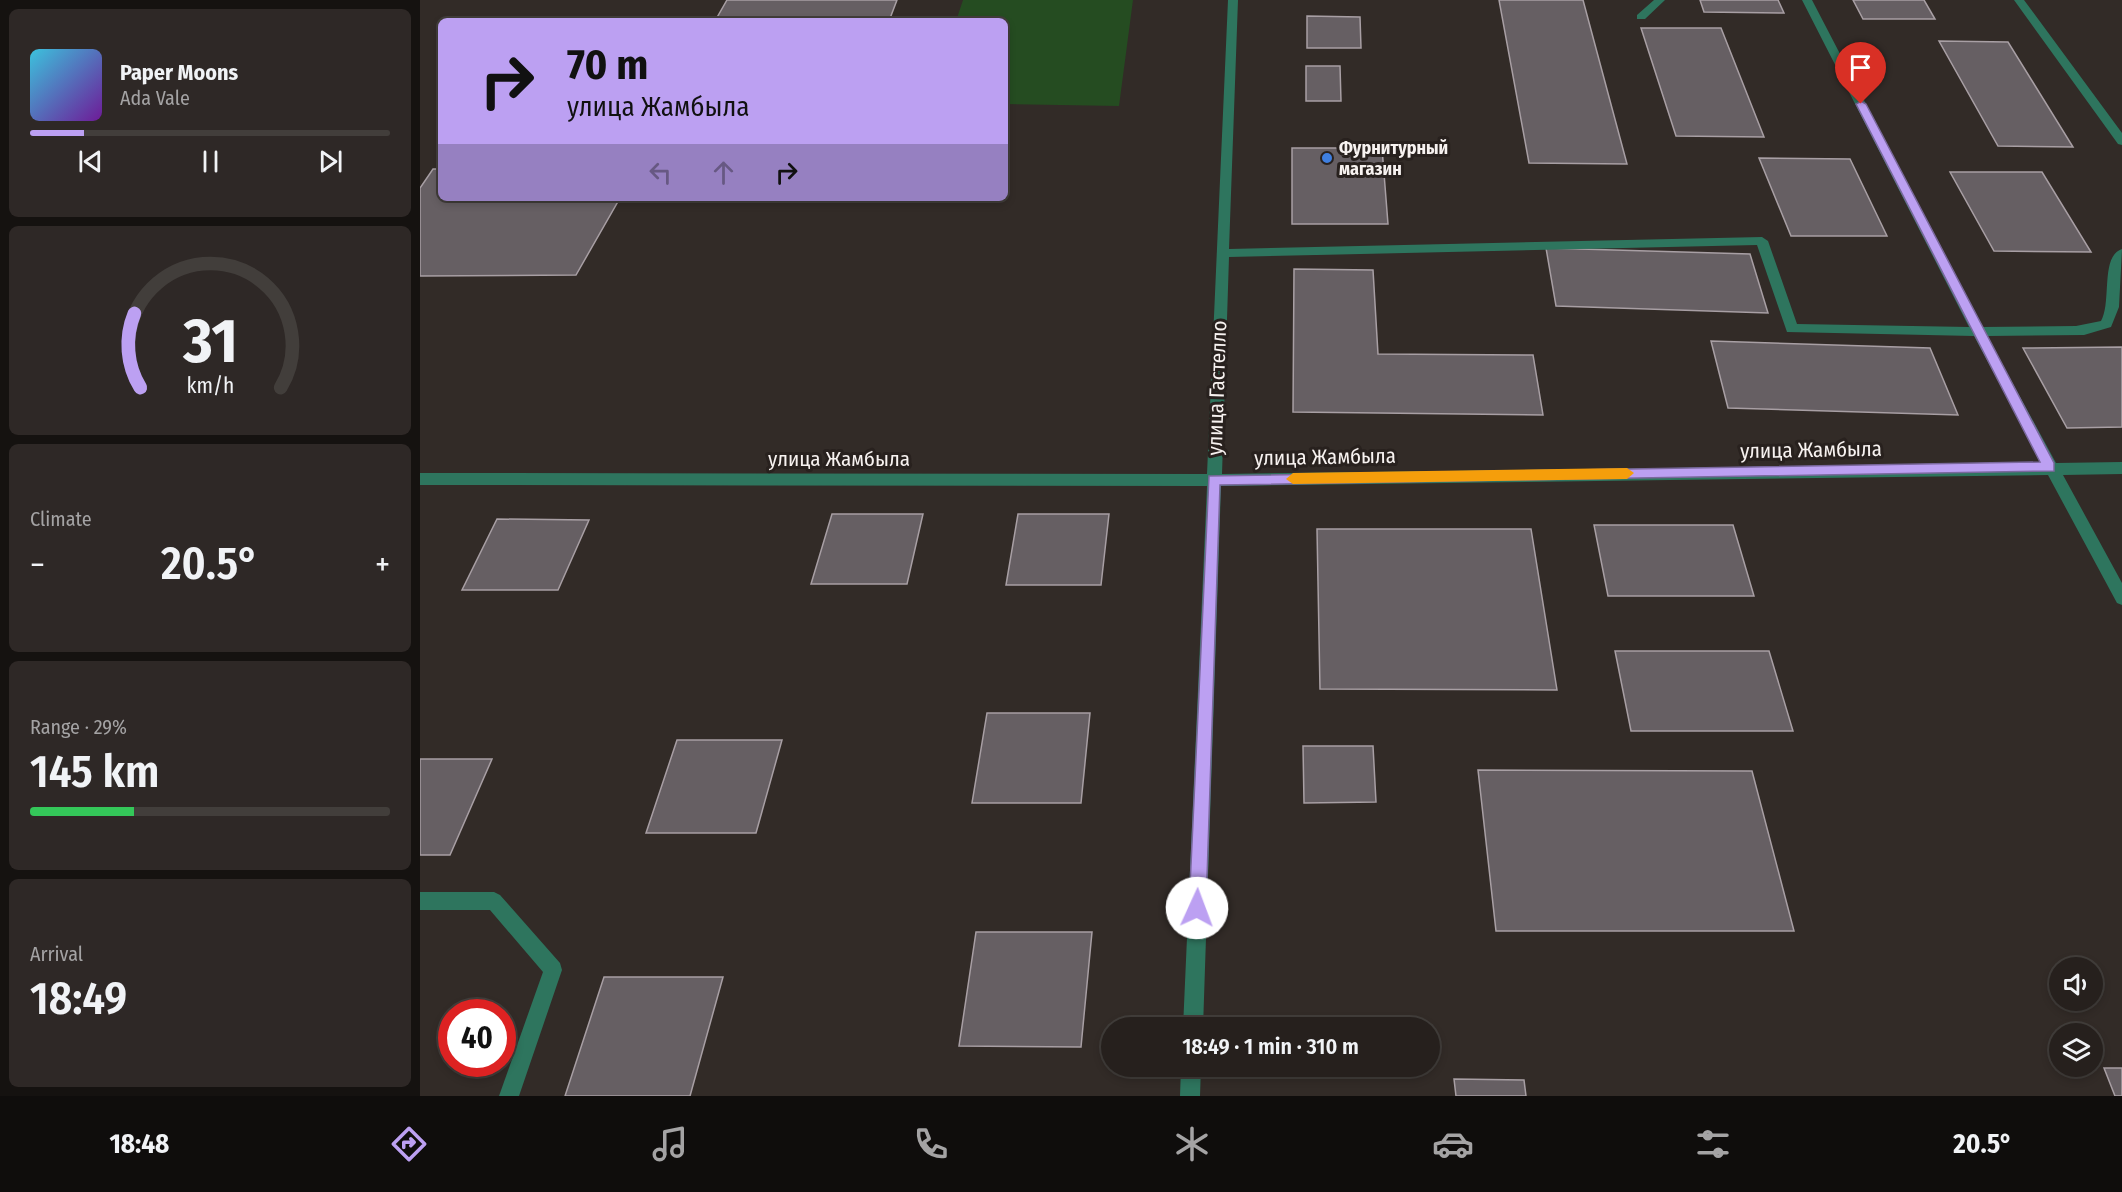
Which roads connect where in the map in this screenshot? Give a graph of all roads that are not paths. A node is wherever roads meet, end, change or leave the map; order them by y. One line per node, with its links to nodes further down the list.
1 (1233, 0): 7 (street, улица Гастелло)
2 (1660, 0): 5 (street)
3 (1807, 0): 9 (street)
4 (2019, 0): 6 (street)
5 (1641, 17)
6 (2122, 141)
7 (1223, 253): 9 (street); 13 (street, улица Гастелло)
8 (2122, 253): 9 (street)
9 (1978, 333): 10 (street)
10 (2049, 467): 11 (street, улица Жамбыла); 13 (street, улица Жамбыла); 14 (street)
11 (2122, 468)
12 (420, 480): 13 (street, улица Жамбыла)
13 (1214, 480): 16 (street, улица Гастелло)
14 (2122, 597)
15 (420, 901): 18 (street)
16 (1193, 1017)
17 (1191, 1077): 19 (street)
18 (509, 1096)
19 (1190, 1096)

